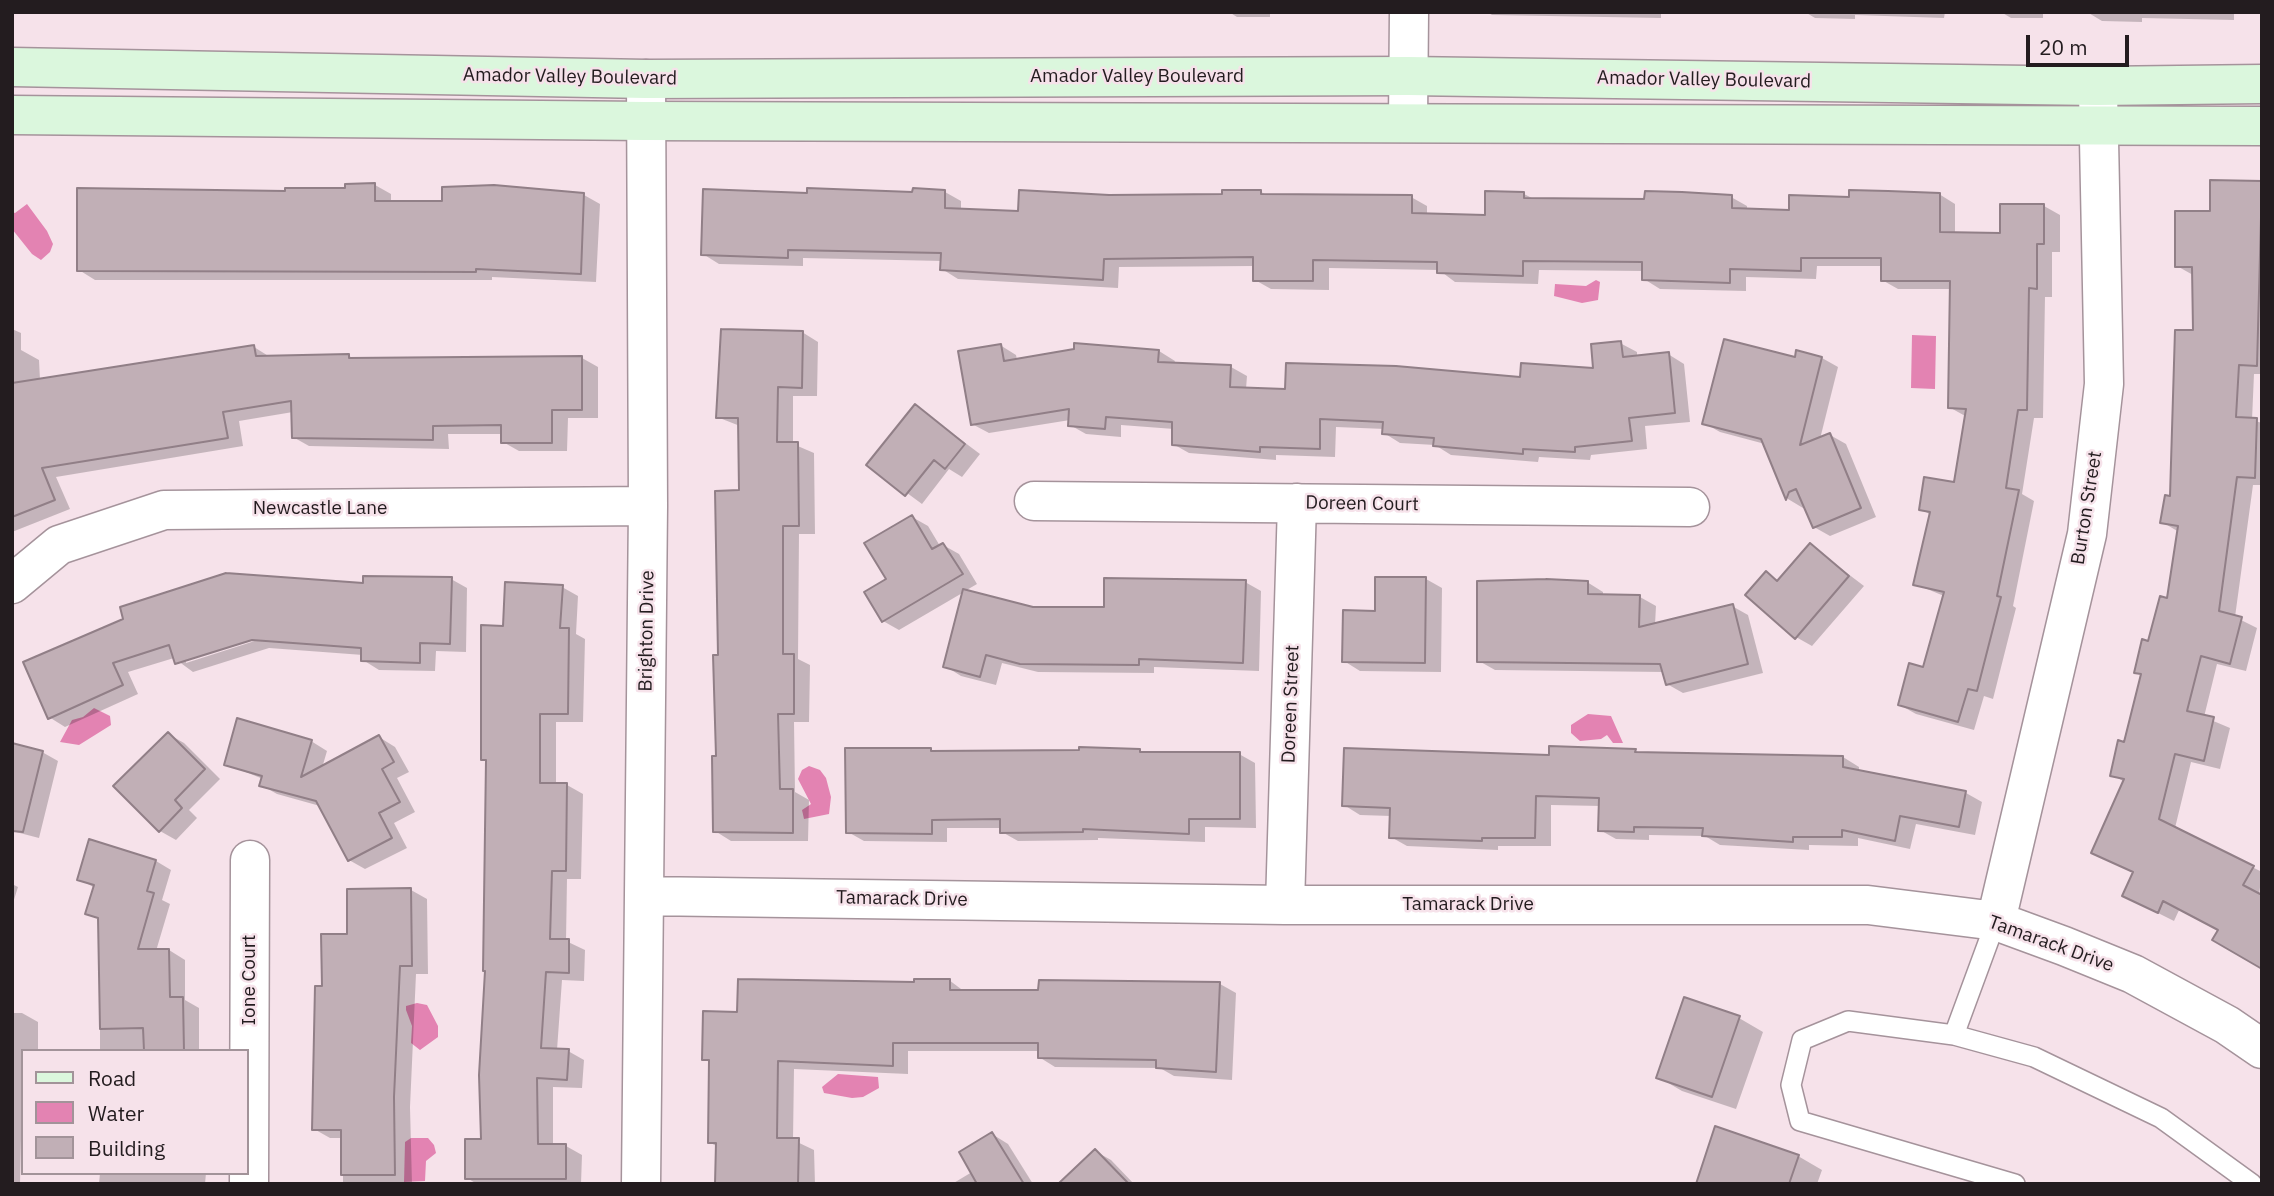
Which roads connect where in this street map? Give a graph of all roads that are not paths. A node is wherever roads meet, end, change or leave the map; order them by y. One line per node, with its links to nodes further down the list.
1 (1409, 12): 3 (street)
2 (12, 67): 5 (street, Amador Valley Boulevard)
3 (1408, 76): 4 (street, Amador Valley Boulevard); 7 (street, Amador Valley Boulevard); 10 (street)
4 (893, 77): 5 (street, Amador Valley Boulevard); 9 (street)
5 (646, 79): 9 (street, Brighton Drive)
6 (2262, 84): 7 (street, Amador Valley Boulevard)
7 (2097, 86): 12 (street, Burton Street)
8 (12, 115): 9 (street)
9 (646, 121): 10 (street); 15 (street, Brighton Drive)
10 (1408, 122): 12 (street)
11 (2262, 126): 12 (street)
12 (2098, 127): 21 (street, Burton Street)
13 (1034, 501): 14 (street, Doreen Court)
14 (1297, 503): 16 (street, Doreen Court); 20 (street, Doreen Street)
15 (648, 506): 17 (street, Newcastle Lane); 19 (street, Brighton Drive)
16 (1690, 507)
17 (12, 584)
18 (250, 860): 24 (street, Ione Court)
19 (644, 895): 20 (street, Tamarack Drive); 25 (street, Brighton Drive)
20 (1285, 905): 21 (street, Tamarack Drive)
21 (1996, 921): 22 (lane); 23 (street, Tamarack Drive)
22 (1954, 1035): 26 (lane); 27 (lane)
23 (2262, 1049)
24 (249, 1184)
25 (640, 1184)
26 (2015, 1184)
27 (2252, 1184)

